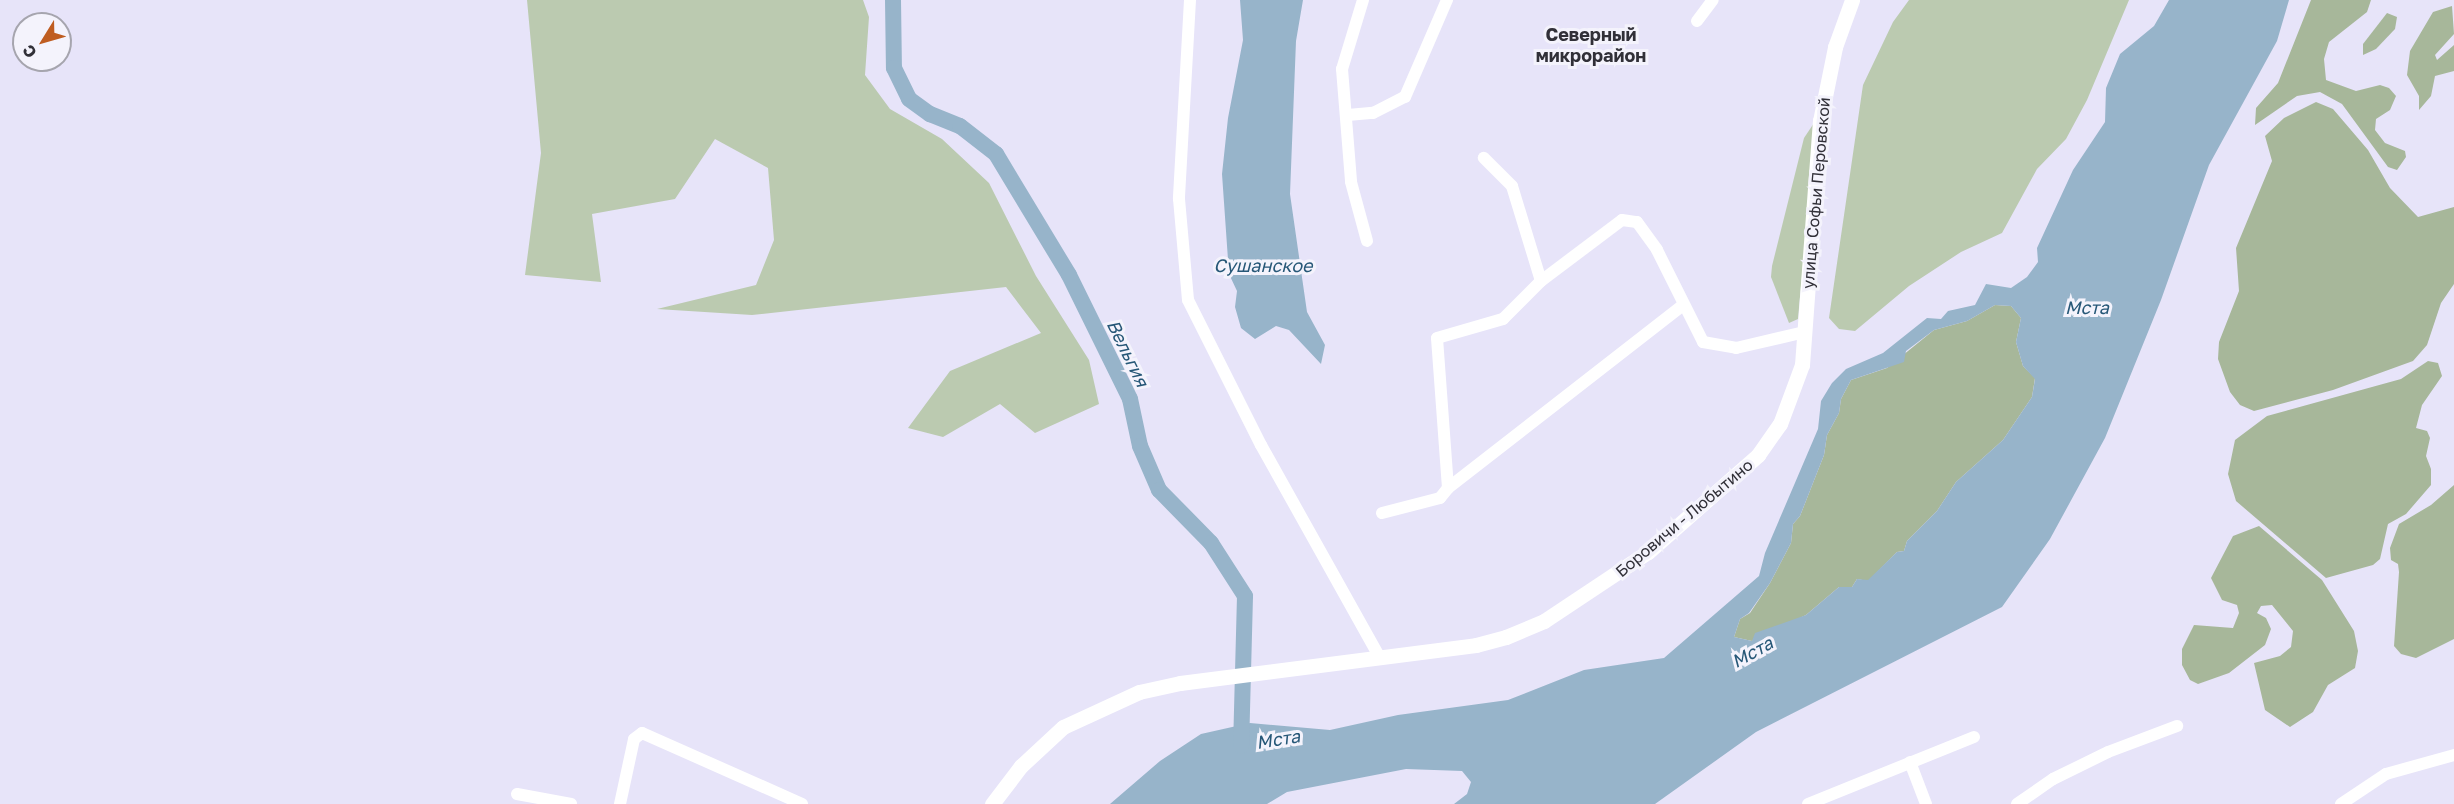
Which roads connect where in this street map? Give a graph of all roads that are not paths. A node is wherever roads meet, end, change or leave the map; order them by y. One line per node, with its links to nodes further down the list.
1 (1190, 0): 15 (street)
2 (1363, 0): 7 (street)
3 (1447, 0): 7 (street)
4 (1713, 0): 6 (street)
5 (1852, 0): 12 (main road, улица Софьи Перовской)
6 (1697, 21)
7 (1347, 115): 9 (street)
8 (1484, 158): 10 (street)
9 (1368, 241)
10 (1541, 281): 11 (street); 13 (street)
11 (1683, 305): 12 (street); 13 (street)
12 (1806, 325): 15 (main road, Боровичи - Любытино)
13 (1448, 488): 14 (street)
14 (1382, 513)
15 (1379, 656): 24 (main road, Боровичи - Любытино)
16 (2177, 726): 27 (street)
17 (1974, 737): 19 (street)
18 (2454, 755): 28 (street)
19 (1910, 762): 25 (street); 26 (street)
20 (518, 794): 21 (street)
21 (571, 804)
22 (620, 804): 23 (street)
23 (802, 804)
24 (992, 804)
25 (1808, 804)
26 (1926, 804)
27 (2017, 804)
28 (2341, 804)

